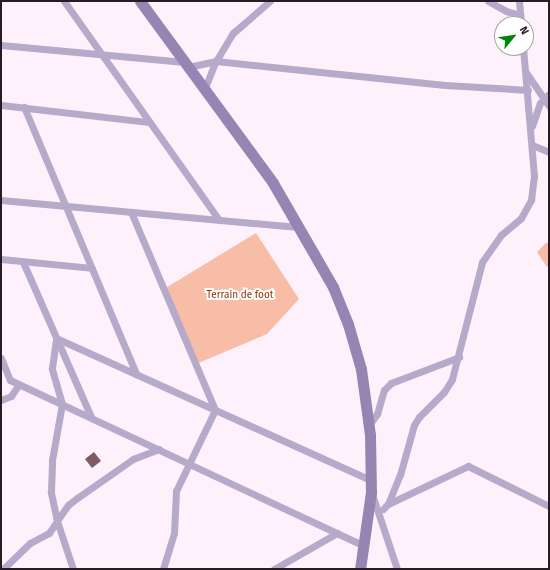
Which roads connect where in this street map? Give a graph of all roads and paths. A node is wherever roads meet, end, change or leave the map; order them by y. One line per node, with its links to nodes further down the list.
1 (64, 1): 8 (street)
2 (140, 1): 11 (main road)
3 (270, 1): 10 (street)
4 (488, 1): 6 (street)
5 (519, 1): 6 (street)
6 (520, 15)
7 (1, 45): 8 (street)
8 (101, 54): 11 (street); 19 (street)
9 (524, 56): 12 (street)
10 (216, 62): 11 (street); 13 (street); 14 (street)
11 (186, 64): 13 (main road)
12 (525, 71): 14 (street); 15 (street)
13 (204, 90): 27 (main road)
14 (528, 90): 20 (street)
15 (547, 95): 17 (street); 20 (street)
16 (1, 105): 18 (street)
17 (549, 106)
18 (24, 107): 19 (street); 24 (street)
19 (150, 122): 26 (street)
20 (531, 128): 21 (street)
21 (532, 145): 22 (street); 32 (street)
22 (549, 152)
23 (1, 200): 24 (street)
24 (66, 206): 25 (street); 30 (street)
25 (131, 212): 26 (street); 38 (street)
26 (219, 220): 27 (street)
27 (299, 227): 40 (main road)
28 (1, 259): 29 (street)
29 (23, 262): 30 (street); 31 (street)
30 (92, 268): 34 (street)
31 (56, 338): 34 (street); 37 (street); 39 (street)
32 (459, 357): 40 (street); 44 (street)
33 (1, 358): 35 (street)
34 (136, 374): 38 (street)
35 (19, 384): 36 (street); 37 (street)
36 (1, 400)
37 (62, 404): 39 (street); 45 (street)
38 (215, 410): 42 (street); 43 (street)
39 (91, 417): 41 (street)
40 (369, 425): 43 (main road)
41 (158, 449): 42 (street); 45 (street)
42 (190, 464): 46 (street); 50 (street)
43 (371, 487): 47 (main road); 53 (street)
44 (549, 506)
45 (57, 521): 48 (street); 49 (street)
46 (337, 533): 47 (street); 51 (street)
47 (365, 546): 52 (main road)
48 (3, 569)
49 (73, 569)
50 (163, 569)
51 (274, 569)
52 (360, 569)
53 (397, 569)

